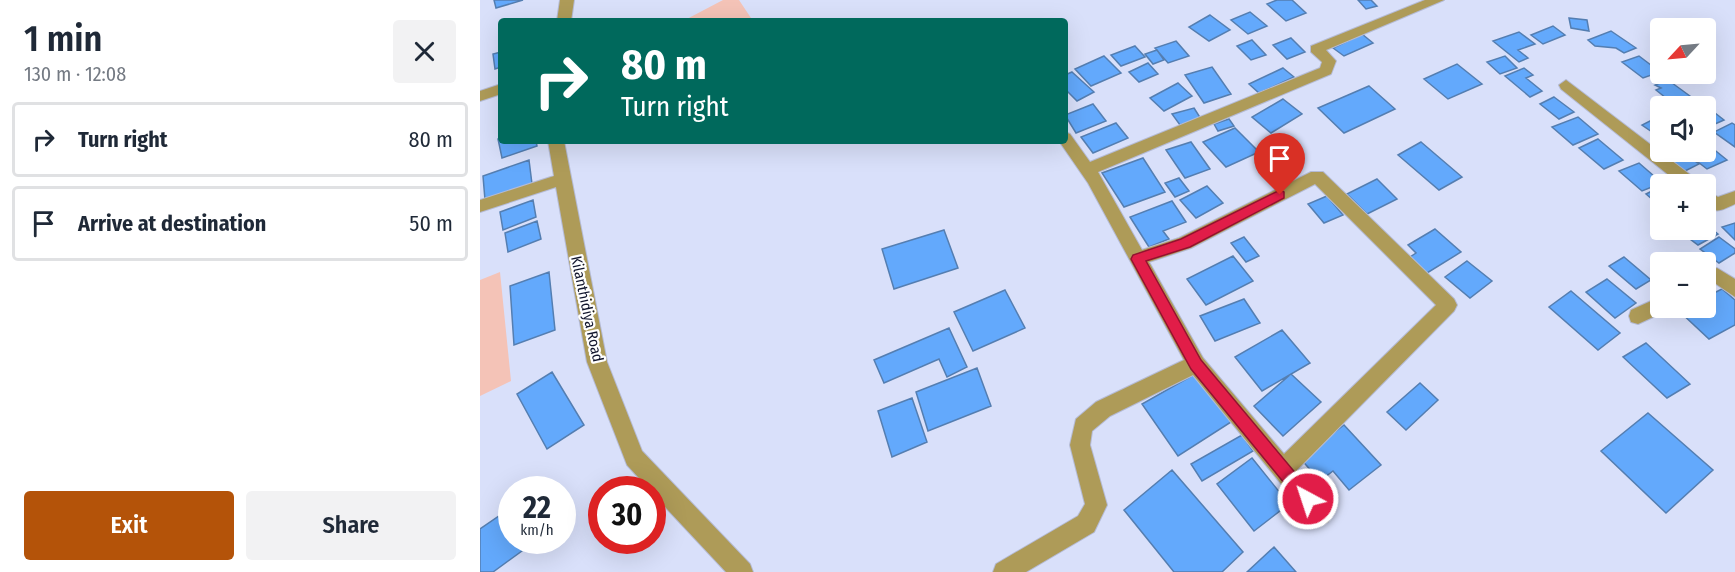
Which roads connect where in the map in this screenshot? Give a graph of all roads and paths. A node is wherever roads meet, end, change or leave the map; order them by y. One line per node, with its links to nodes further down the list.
1 (567, 0): 3 (street)
2 (1437, 0): 9 (street)
3 (564, 18)
4 (1566, 85): 10 (street)
5 (498, 90): 6 (street)
6 (480, 96)
7 (1068, 142): 9 (street)
8 (557, 144): 11 (street, Kilanthidiya Road)
9 (1088, 169): 15 (street)
10 (1677, 174)
11 (563, 179): 14 (street); 23 (street, Kilanthidiya Road)
12 (1735, 197): 13 (street)
13 (1716, 205)
14 (480, 206)
15 (1138, 259): 20 (street); 21 (street)
16 (1716, 276): 17 (street)
17 (1735, 289)
18 (1650, 310): 19 (street)
19 (1638, 316)
20 (1196, 364): 21 (street); 24 (street)
21 (1283, 470): 22 (street)
22 (1320, 514)
23 (742, 572)
24 (1004, 572)

